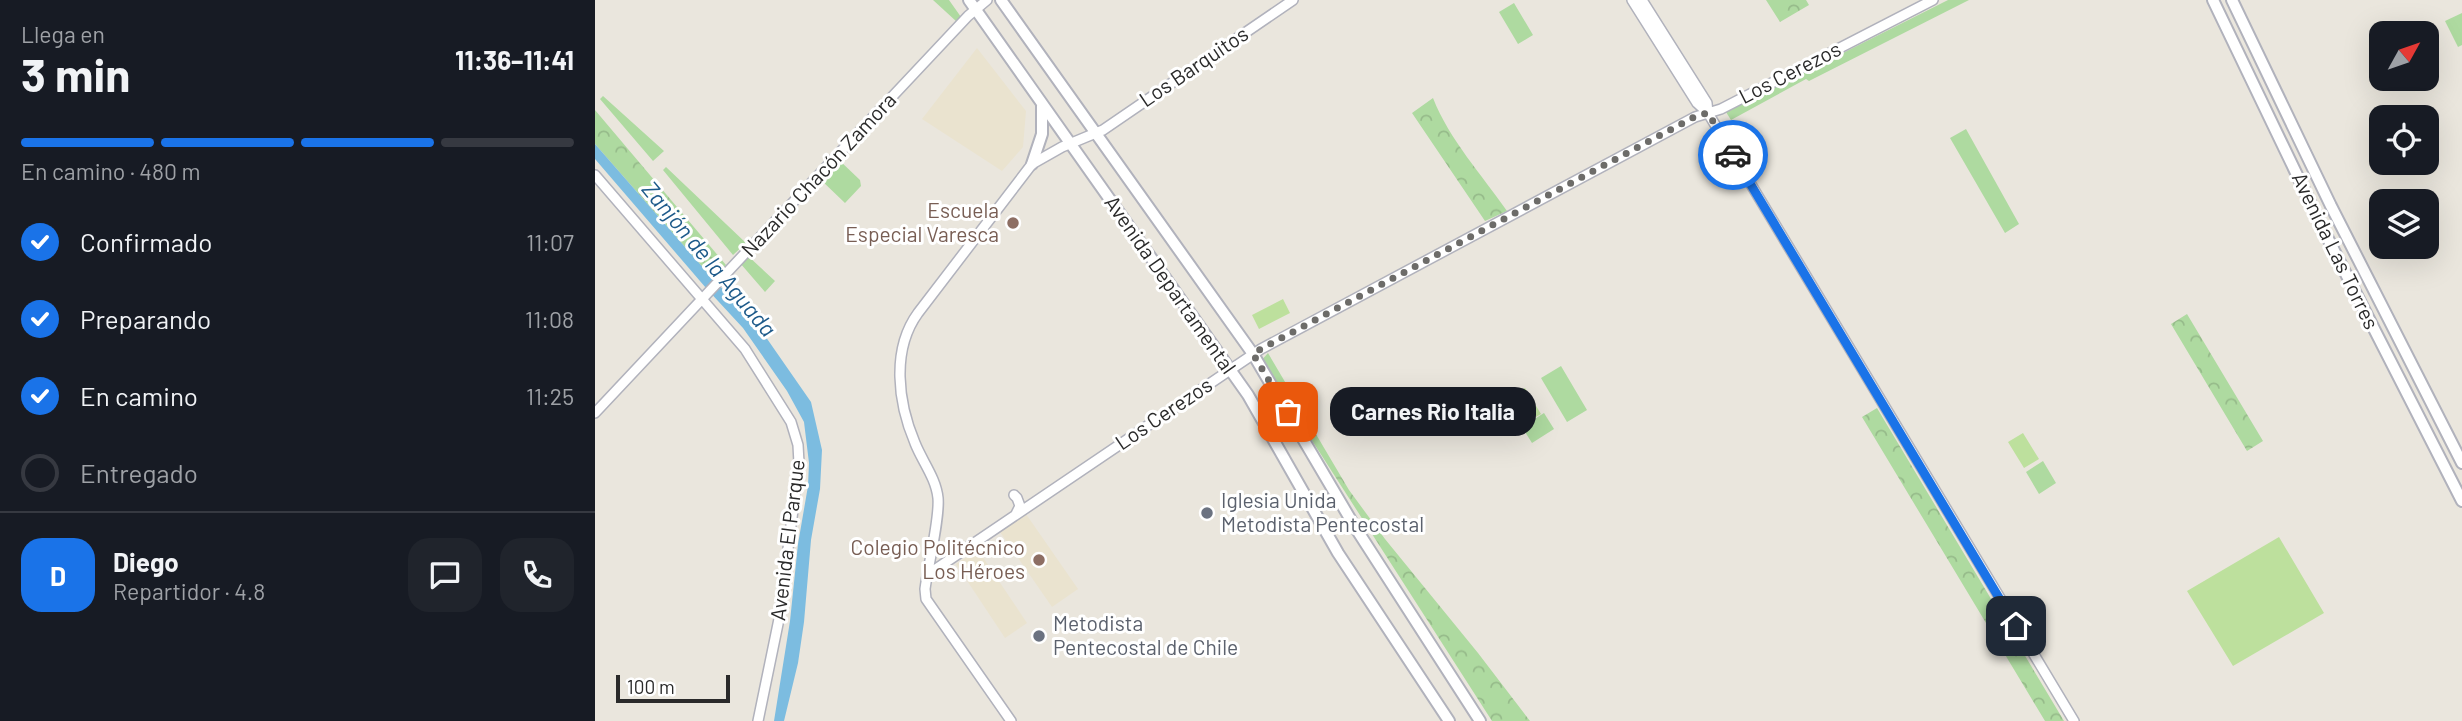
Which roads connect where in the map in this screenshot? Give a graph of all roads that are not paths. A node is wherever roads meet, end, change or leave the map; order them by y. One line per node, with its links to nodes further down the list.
1 (987, 0): 9 (street, Nazario Chacón Zamora)
2 (1001, 0): 12 (main road, Avenida Departamental)
3 (1293, 0): 12 (street, Los Barquitos)
4 (1632, 0): 11 (street)
5 (1642, 0): 11 (street)
6 (1933, 0): 11 (street, Los Cerezos)
7 (2213, 0): 22 (main road, Avenida Las Torres)
8 (2232, 0): 20 (main road, Avenida Las Torres)
9 (972, 4): 10 (main road, Avenida Departamental); 16 (street, Nazario Chacón Zamora)
10 (1041, 103): 13 (main road, Avenida Departamental); 14 (main road)
11 (1708, 113): 17 (street, Los Cerezos); 31 (street)
12 (1094, 133): 13 (street, Los Barquitos); 17 (main road, Avenida Departamental)
13 (1069, 143): 14 (street, Los Barquitos); 18 (main road, Avenida Departamental)
14 (1033, 164): 24 (street)
15 (595, 175): 16 (street, Avenida El Parque)
16 (705, 296): 19 (street, Nazario Chacón Zamora); 27 (street, Avenida El Parque)
17 (1253, 354): 18 (street, Los Cerezos); 30 (main road, Avenida Departamental)
18 (1230, 369): 23 (street, Los Cerezos); 29 (main road, Avenida Departamental)
19 (595, 413)
20 (2462, 463)
21 (1014, 495): 23 (street)
22 (2462, 501)
23 (1016, 514): 25 (street, Los Cerezos)
24 (930, 550): 25 (street); 26 (street)
25 (945, 562): 26 (street, Los Cerezos)
26 (927, 575): 28 (street)
27 (758, 721)
28 (1011, 721)
29 (1449, 721)
30 (1481, 721)
31 (2074, 721)

